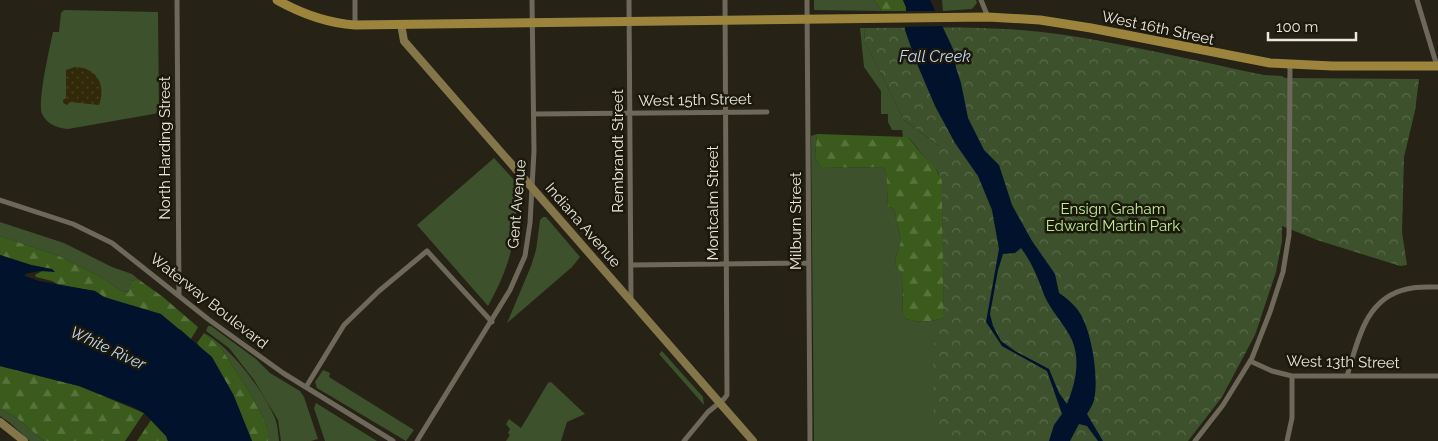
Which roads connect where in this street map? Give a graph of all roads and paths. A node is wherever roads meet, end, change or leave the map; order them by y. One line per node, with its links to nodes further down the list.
1 (177, 0): 29 (street, North Harding Street)
2 (277, 0): 15 (main road, West 16th Street)
3 (355, 0): 15 (street)
4 (532, 0): 14 (street, Gent Avenue)
5 (629, 0): 13 (street, Rembrandt Street)
6 (725, 0): 11 (street, Montcalm Street)
7 (807, 0): 12 (street, Milburn Street)
8 (981, 0): 10 (street)
9 (1417, 0): 18 (street)
10 (988, 17): 12 (main road, West 16th Street); 17 (main road, West 16th Street)
11 (725, 20): 12 (main road, West 16th Street); 13 (main road, West 16th Street); 20 (street, Montcalm Street)
12 (807, 20): 25 (street, Milburn Street)
13 (629, 22): 14 (main road, West 16th Street); 22 (street, Rembrandt Street)
14 (532, 23): 16 (main road, West 16th Street); 21 (street, Gent Avenue)
15 (355, 24): 16 (main road, West 16th Street)
16 (400, 24): 23 (main road, Indiana Avenue)
17 (1290, 65): 18 (main road, West 16th Street); 32 (street)
18 (1437, 66)
19 (766, 112): 20 (street, West 15th Street)
20 (725, 113): 22 (street, West 15th Street); 26 (street, Montcalm Street)
21 (534, 114): 22 (street, West 15th Street); 23 (street, Gent Avenue)
22 (630, 114): 27 (street, Rembrandt Street)
23 (532, 187): 30 (main road, Indiana Avenue); 31 (street, Gent Avenue)
24 (0, 200): 29 (street, Waterway Boulevard)
25 (808, 263): 26 (street); 44 (street, Milburn Street)
26 (726, 264): 27 (street); 37 (street, Montcalm Street)
27 (631, 265): 30 (street, Rembrandt Street)
28 (1438, 287): 34 (street)
29 (179, 296): 36 (street, Waterway Boulevard)
30 (631, 302): 37 (main road, Indiana Avenue)
31 (492, 322): 36 (street); 41 (street, Gent Avenue)
32 (1250, 361): 33 (street, West 13th Street); 45 (street)
33 (1292, 376): 34 (street, West 13th Street); 46 (street)
34 (1347, 376): 35 (street, West 13th Street)
35 (1438, 376)
36 (306, 387): 40 (street, Waterway Boulevard)
37 (720, 403): 42 (street); 43 (main road, Indiana Avenue)
38 (0, 422): 39 (main road)
39 (24, 441)
40 (393, 441)
41 (417, 441)
42 (684, 441)
43 (753, 441)
44 (810, 441)
45 (1196, 441)
46 (1286, 441)

